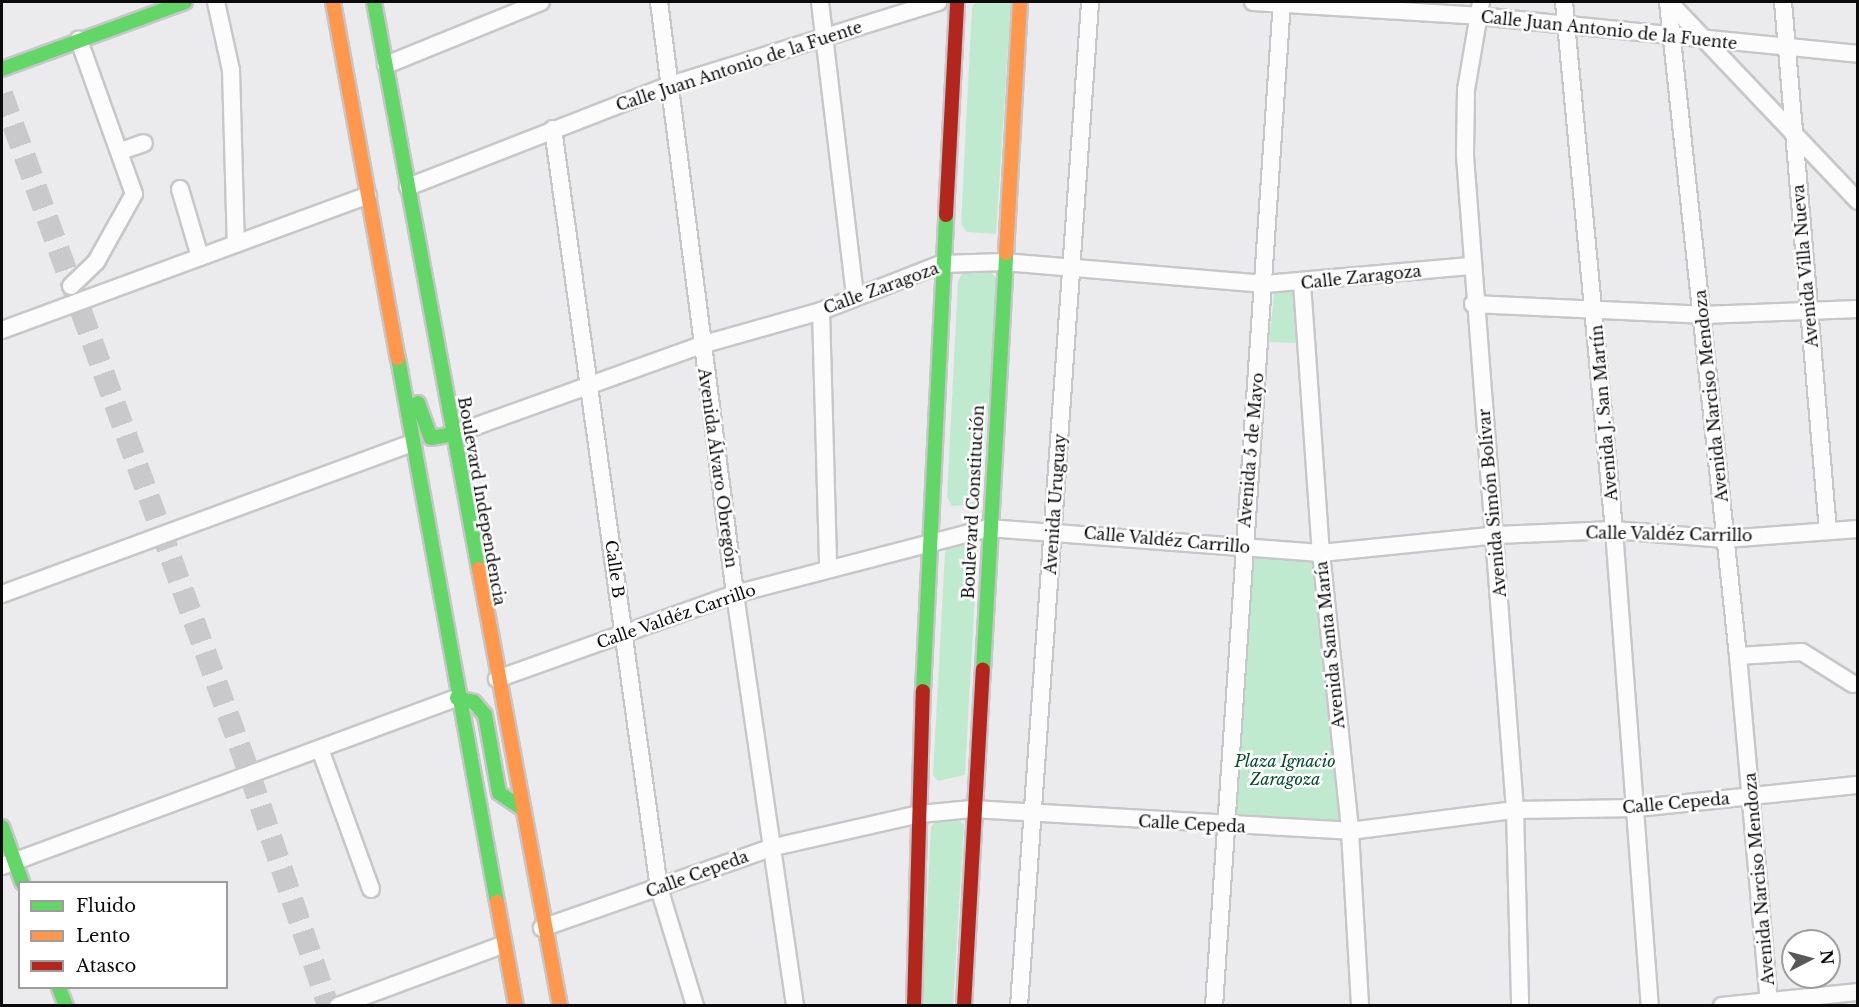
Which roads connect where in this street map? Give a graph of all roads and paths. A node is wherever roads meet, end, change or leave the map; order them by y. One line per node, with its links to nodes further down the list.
1 (185, 2): 21 (main road)
2 (216, 2): 36 (street)
3 (333, 2): 34 (main road)
4 (374, 2): 25 (main road, Boulevard Independencia)
5 (541, 2): 25 (street)
6 (659, 2): 27 (street, Avenida Álvaro Obregón)
7 (820, 2): 19 (street)
8 (938, 2): 19 (street, Calle Juan Antonio de la Fuente)
9 (957, 2): 39 (main road)
10 (1020, 2): 38 (main road, Boulevard Constitución)
11 (1090, 2): 41 (street, Avenida Uruguay)
12 (1253, 2): 13 (street, Calle Juan Antonio de la Fuente)
13 (1282, 2): 17 (street, Calle Juan Antonio de la Fuente); 43 (street, Avenida 5 de Mayo)
14 (1564, 2): 18 (street, Avenida J. San Martín)
15 (1669, 2): 20 (street, Avenida Narciso Mendoza); 22 (street)
16 (1783, 2): 23 (street, Avenida Villa Nueva)
17 (1480, 9): 18 (street, Calle Juan Antonio de la Fuente); 40 (street, Avenida Simón Bolívar)
18 (1567, 25): 20 (street, Calle Juan Antonio de la Fuente); 49 (street, Avenida J. San Martín)
19 (825, 38): 27 (street, Calle Juan Antonio de la Fuente); 45 (street)
20 (1672, 39): 22 (street, Calle Juan Antonio de la Fuente); 51 (street, Avenida Narciso Mendoza)
21 (79, 40): 26 (main road); 31 (street)
22 (1706, 42): 23 (street, Calle Juan Antonio de la Fuente); 29 (street)
23 (1786, 47): 24 (street, Calle Juan Antonio de la Fuente); 29 (street, Avenida Villa Nueva)
24 (1857, 54)
25 (386, 65): 32 (main road, Boulevard Independencia)
26 (2, 69)
27 (667, 86): 28 (street, Calle Juan Antonio de la Fuente); 54 (street, Avenida Álvaro Obregón)
28 (554, 129): 32 (street, Calle Juan Antonio de la Fuente); 55 (street, Calle B)
29 (1794, 135): 35 (street); 50 (street, Avenida Villa Nueva)
30 (144, 143): 31 (street)
31 (121, 151): 44 (street)
32 (408, 187): 56 (main road, Boulevard Independencia)
33 (180, 189): 37 (street)
34 (368, 195): 36 (street); 53 (main road)
35 (1857, 201)
36 (236, 244): 37 (street)
37 (200, 257): 52 (street)
38 (1004, 262): 39 (street, Calle Zaragoza); 41 (street, Calle Zaragoza); 58 (main road, Boulevard Constitución)
39 (941, 264): 45 (street, Calle Zaragoza); 65 (main road)
40 (1470, 266): 42 (street, Calle Zaragoza); 46 (street, Avenida Simón Bolívar)
41 (1073, 269): 43 (street, Calle Zaragoza); 60 (street, Avenida Uruguay)
42 (1302, 283): 43 (street, Calle Zaragoza); 67 (street, Avenida Santa María)
43 (1265, 284): 66 (street, Avenida 5 de Mayo)
44 (71, 286)
45 (855, 297): 48 (street, Calle Zaragoza)
46 (1473, 304): 49 (street); 63 (street, Avenida Simón Bolívar)
47 (1857, 309): 50 (street)
48 (820, 311): 54 (street, Calle Zaragoza); 68 (street)
49 (1595, 311): 51 (street); 61 (street, Avenida J. San Martín)
50 (1809, 313): 51 (street); 62 (street, Avenida Villa Nueva)
51 (1703, 315): 64 (street, Avenida Narciso Mendoza)
52 (2, 330)
53 (394, 343): 56 (main road); 57 (main road)
54 (701, 345): 55 (street, Calle Zaragoza); 70 (street, Avenida Álvaro Obregón)
55 (590, 387): 56 (street, Calle Zaragoza); 71 (street, Calle B)
56 (454, 434): 73 (main road, Boulevard Independencia)
57 (412, 443): 69 (street); 75 (main road)
58 (988, 528): 60 (street, Calle Valdéz Carrillo); 65 (street, Calle Valdéz Carrillo); 81 (main road, Boulevard Constitución)
59 (1857, 529): 62 (street, Calle Valdéz Carrillo)
60 (1053, 530): 66 (street, Calle Valdéz Carrillo); 84 (street, Avenida Uruguay)
61 (1614, 530): 63 (street, Calle Valdéz Carrillo); 64 (street, Calle Valdéz Carrillo); 80 (street, Avenida J. San Martín)
62 (1828, 531): 64 (street, Calle Valdéz Carrillo)
63 (1497, 535): 67 (street, Calle Valdéz Carrillo); 82 (street, Avenida Simón Bolívar)
64 (1725, 539): 72 (street, Avenida Narciso Mendoza)
65 (928, 542): 68 (street, Calle Valdéz Carrillo); 83 (main road)
66 (1242, 548): 67 (street, Calle Valdéz Carrillo); 85 (street, Avenida 5 de Mayo)
67 (1321, 553): 87 (street, Avenida Santa María)
68 (828, 568): 70 (street, Calle Valdéz Carrillo)
69 (2, 594)
70 (735, 594): 71 (street, Calle Valdéz Carrillo); 88 (street, Avenida Álvaro Obregón)
71 (624, 634): 73 (street, Calle Valdéz Carrillo); 91 (street, Calle B)
72 (1738, 656): 74 (street); 78 (street, Avenida Narciso Mendoza)
73 (497, 679): 79 (main road, Boulevard Independencia)
74 (1853, 684)
75 (457, 698): 76 (street); 79 (main road); 94 (main road)
76 (320, 749): 89 (street); 92 (street)
77 (1857, 786): 78 (street, Calle Cepeda)
78 (1752, 797): 80 (street, Calle Cepeda); 97 (street, Avenida Narciso Mendoza)
79 (520, 807): 93 (main road, Boulevard Independencia)
80 (1638, 807): 82 (street, Calle Cepeda); 110 (street, Avenida J. San Martín)
81 (972, 809): 83 (street, Calle Cepeda); 84 (street, Calle Cepeda); 105 (main road, Boulevard Constitución)
82 (1515, 810): 87 (street, Calle Cepeda); 109 (street, Avenida Simón Bolívar)
83 (920, 814): 88 (street, Calle Cepeda); 104 (main road)
84 (1034, 814): 85 (street, Calle Cepeda); 106 (street, Avenida Uruguay)
85 (1223, 826): 87 (street, Calle Cepeda); 107 (street, Avenida 5 de Mayo)
86 (2, 827): 89 (main road)
87 (1350, 831): 108 (street, Avenida Santa María)
88 (770, 848): 91 (street, Calle Cepeda); 103 (street, Avenida Álvaro Obregón)
89 (8, 863): 90 (main road)
90 (21, 881)
91 (659, 888): 93 (street, Calle Cepeda); 102 (street, Calle B)
92 (371, 889)
93 (542, 928): 101 (main road, Boulevard Independencia)
94 (502, 945): 99 (street); 100 (main road)
95 (60, 989): 98 (main road)
96 (1857, 992): 97 (street)
97 (1769, 1003): 111 (street)
98 (66, 1005)
99 (338, 1005)
100 (516, 1005)
101 (560, 1005)
102 (695, 1005)
103 (795, 1005)
104 (914, 1005)
105 (964, 1005)
106 (1019, 1005)
107 (1214, 1005)
108 (1360, 1005)
109 (1520, 1005)
110 (1650, 1005)
111 (1722, 1005)

